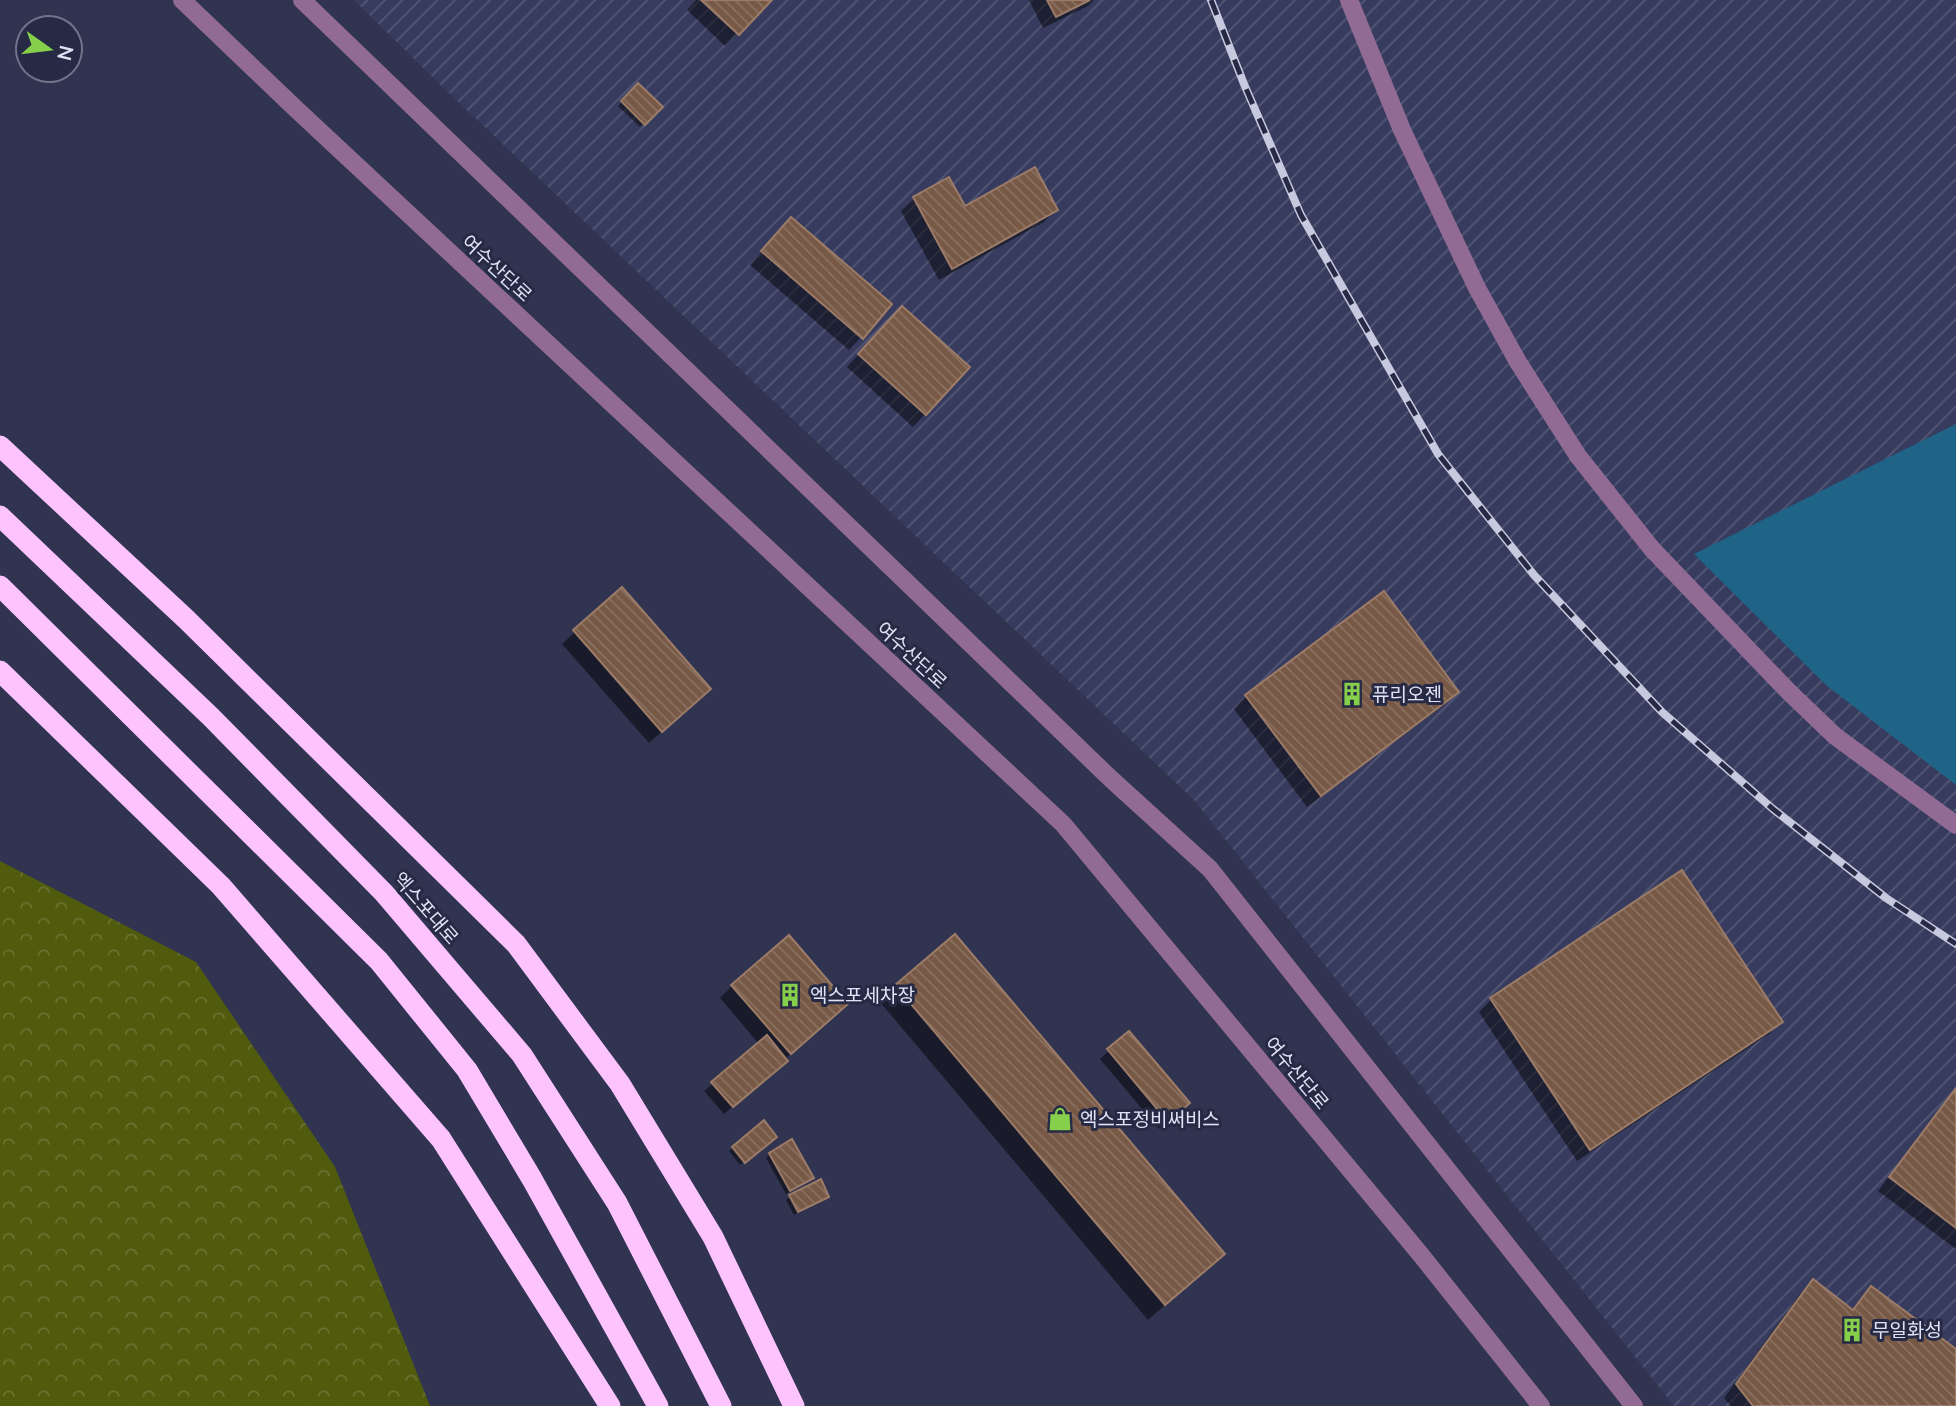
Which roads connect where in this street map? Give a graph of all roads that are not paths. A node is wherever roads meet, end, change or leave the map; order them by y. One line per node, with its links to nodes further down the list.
1 (183, 0): 13 (street, 여수산단로)
2 (302, 0): 14 (street)
3 (1349, 0): 8 (street)
4 (0, 446): 12 (highway)
5 (0, 516): 11 (highway, 엑스포대로)
6 (0, 586): 10 (highway)
7 (0, 671): 9 (highway)
8 (1956, 825)
9 (610, 1406)
10 (658, 1406)
11 (721, 1406)
12 (794, 1406)
13 (1541, 1406)
14 (1634, 1406)

